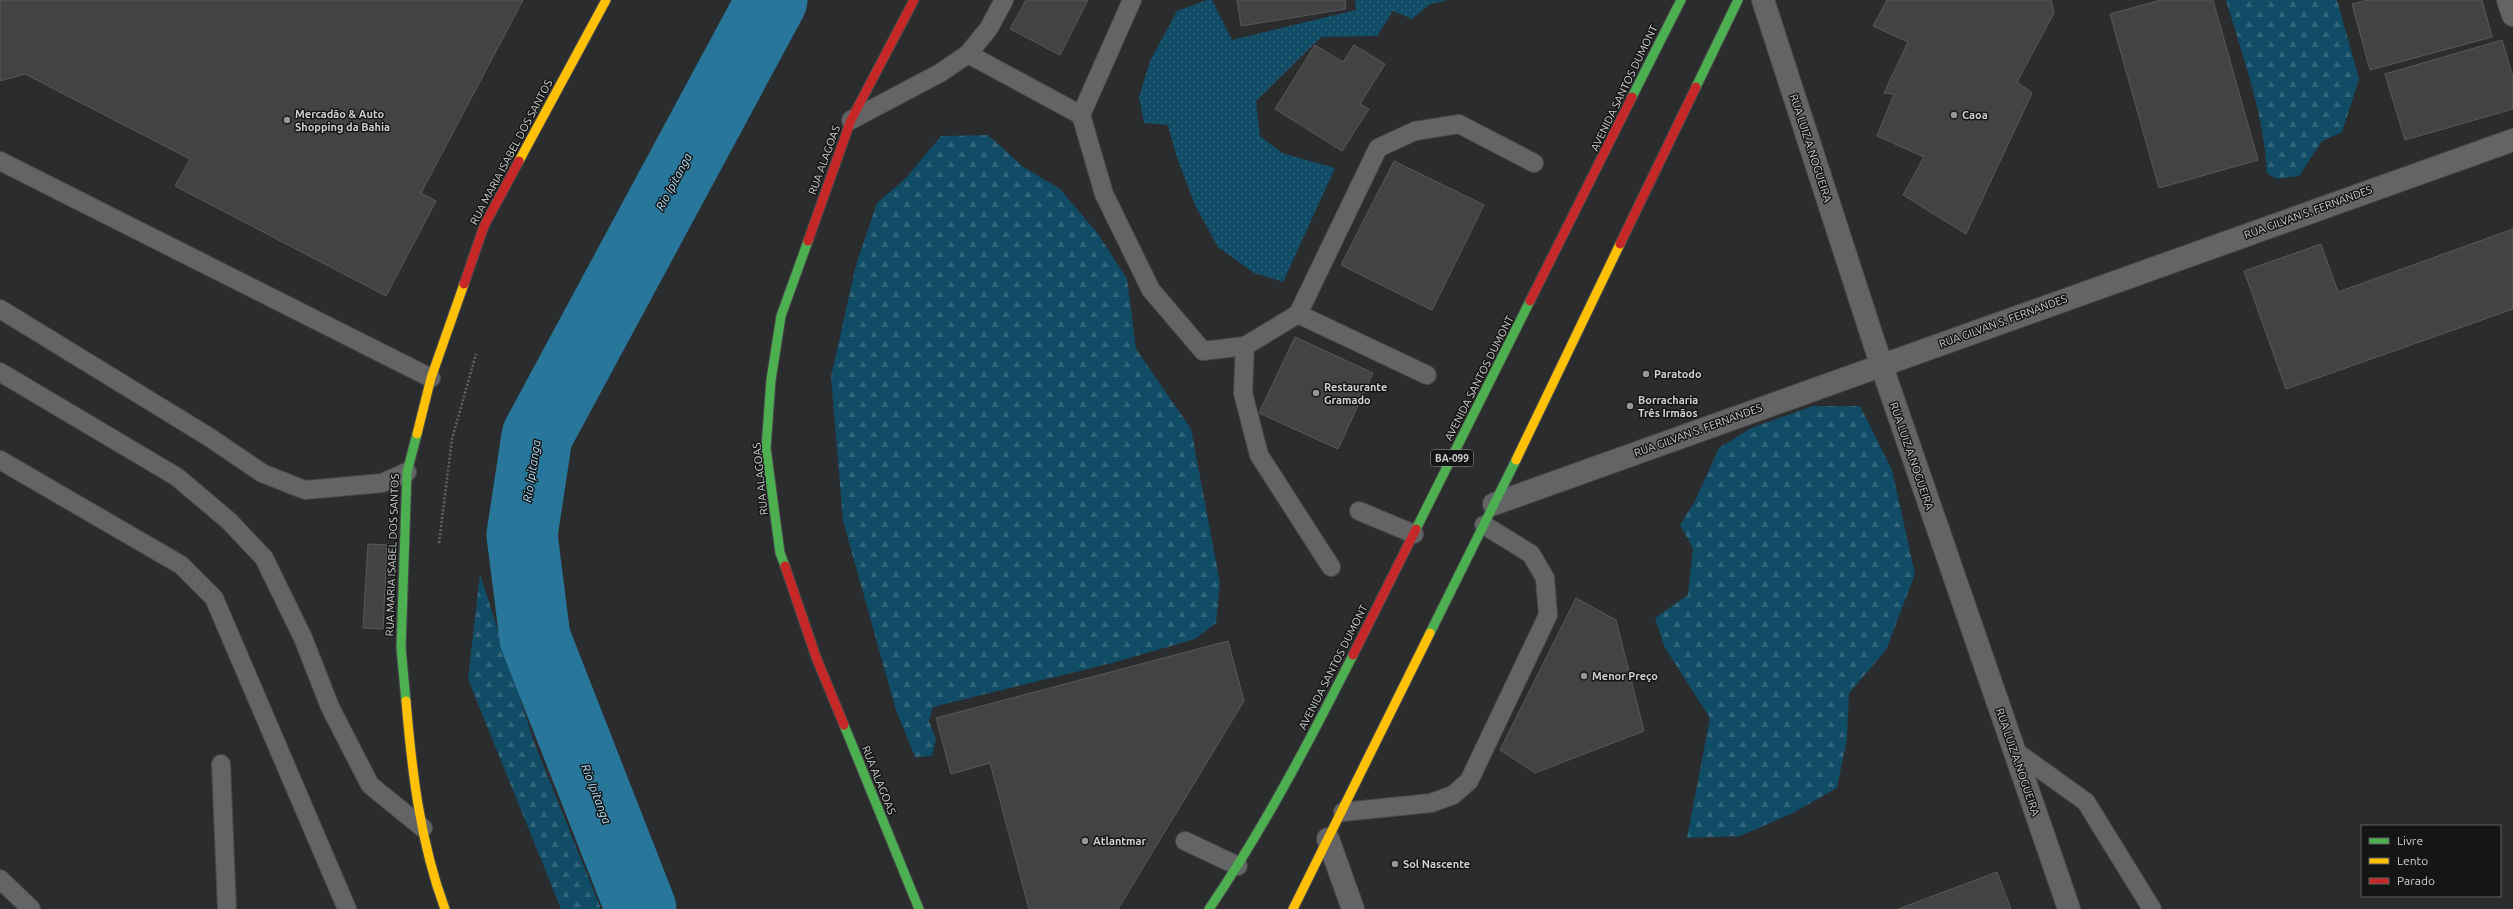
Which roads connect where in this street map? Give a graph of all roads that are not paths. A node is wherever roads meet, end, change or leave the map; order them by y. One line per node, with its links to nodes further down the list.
1 (606, 0): 22 (main road, RUA MARIA ISABEL DOS SANTOS)
2 (914, 0): 12 (main road, RUA ALAGOAS)
3 (1004, 0): 10 (lane)
4 (1132, 0): 11 (lane)
5 (1681, 0): 28 (main road, AVENIDA SANTOS DUMONT / BA-099)
6 (1738, 0): 25 (main road)
7 (1762, 0): 19 (street, RUA LUIZ A.NOGUEIRA)
8 (2508, 0): 9 (street)
9 (2513, 15)
10 (968, 54): 11 (lane); 12 (lane)
11 (1081, 115): 18 (lane)
12 (851, 120): 42 (main road, RUA ALAGOAS)
13 (2513, 140): 19 (street, RUA GILVAN S. FERNANDES)
14 (0, 161): 22 (lane)
15 (1534, 163): 17 (lane)
16 (0, 309): 24 (lane)
17 (1298, 314): 18 (lane); 21 (lane)
18 (1245, 346): 29 (lane)
19 (1881, 364): 25 (street, RUA GILVAN S. FERNANDES); 30 (street, RUA LUIZ A.NOGUEIRA)
20 (0, 372): 33 (lane)
21 (1427, 375)
22 (431, 378): 24 (main road, RUA MARIA ISABEL DOS SANTOS)
23 (0, 460): 40 (lane)
24 (407, 472): 33 (main road, RUA MARIA ISABEL DOS SANTOS)
25 (1494, 504): 27 (main road)
26 (1359, 511): 28 (lane)
27 (1484, 525): 32 (main road); 32 (lane)
28 (1414, 534): 36 (main road, AVENIDA SANTOS DUMONT / BA-099)
29 (1331, 567)
30 (2015, 751): 46 (street, RUA LUIZ A.NOGUEIRA); 47 (lane)
31 (221, 764): 39 (lane)
32 (1343, 812): 34 (main road)
33 (423, 828): 41 (main road, RUA MARIA ISABEL DOS SANTOS)
34 (1328, 839): 44 (main road); 45 (street)
35 (1185, 841): 36 (lane)
36 (1238, 866): 43 (main road, AVENIDA SANTOS DUMONT / BA-099)
37 (0, 879): 38 (lane)
38 (31, 909)
39 (227, 909)
40 (347, 909)
41 (446, 909)
42 (919, 909)
43 (1209, 909)
44 (1293, 909)
45 (1353, 909)
46 (2069, 909)
47 (2152, 909)

